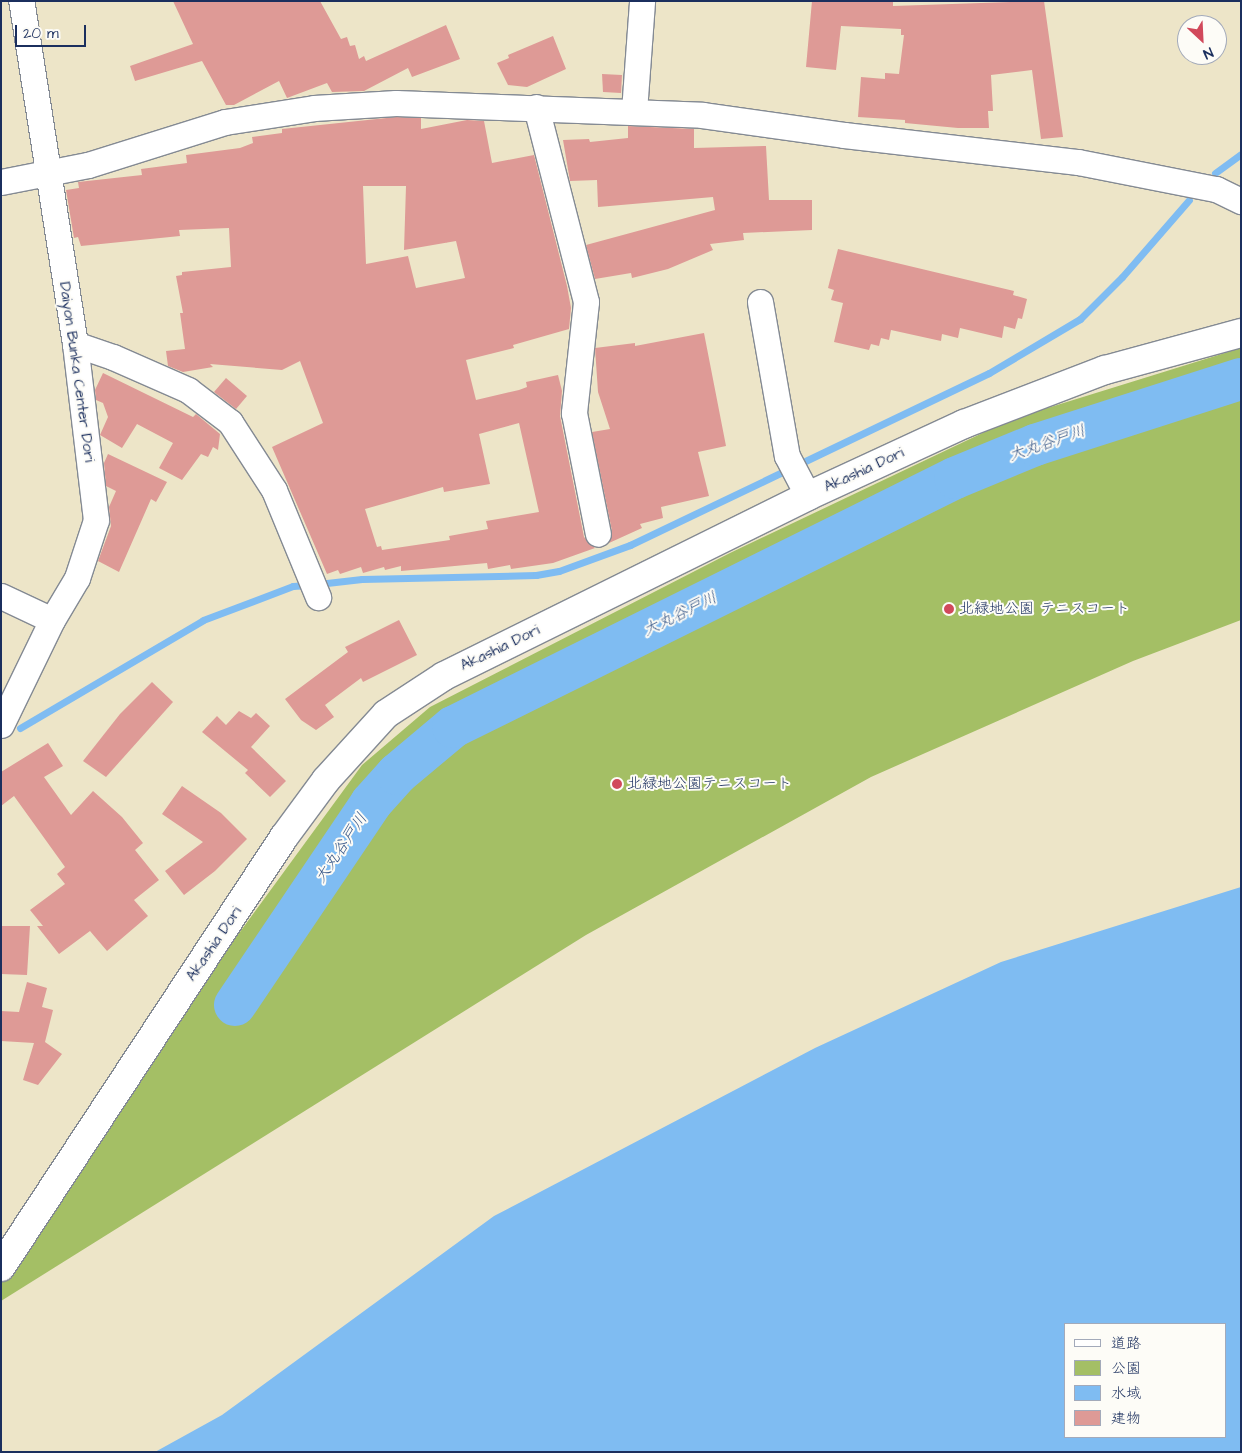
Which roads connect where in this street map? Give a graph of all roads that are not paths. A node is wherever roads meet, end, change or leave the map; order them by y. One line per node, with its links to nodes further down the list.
1 (21, 1): 5 (street, Daiyon Bunka Center Dori)
2 (642, 1): 4 (street)
3 (536, 107): 4 (street); 5 (street); 12 (street)
4 (634, 111): 7 (street)
5 (46, 173): 6 (street); 10 (street, Daiyon Bunka Center Dori)
6 (1, 182)
7 (1241, 201)
8 (760, 302): 11 (street)
9 (1241, 333): 11 (street, Akashia Dori)
10 (75, 344): 14 (street); 15 (street, Daiyon Bunka Center Dori)
11 (804, 489): 17 (street, Akashia Dori)
12 (598, 534)
13 (1, 596): 15 (street)
14 (318, 597)
15 (52, 620): 16 (street, Daiyon Bunka Center Dori)
16 (1, 725)
17 (1, 1267)

